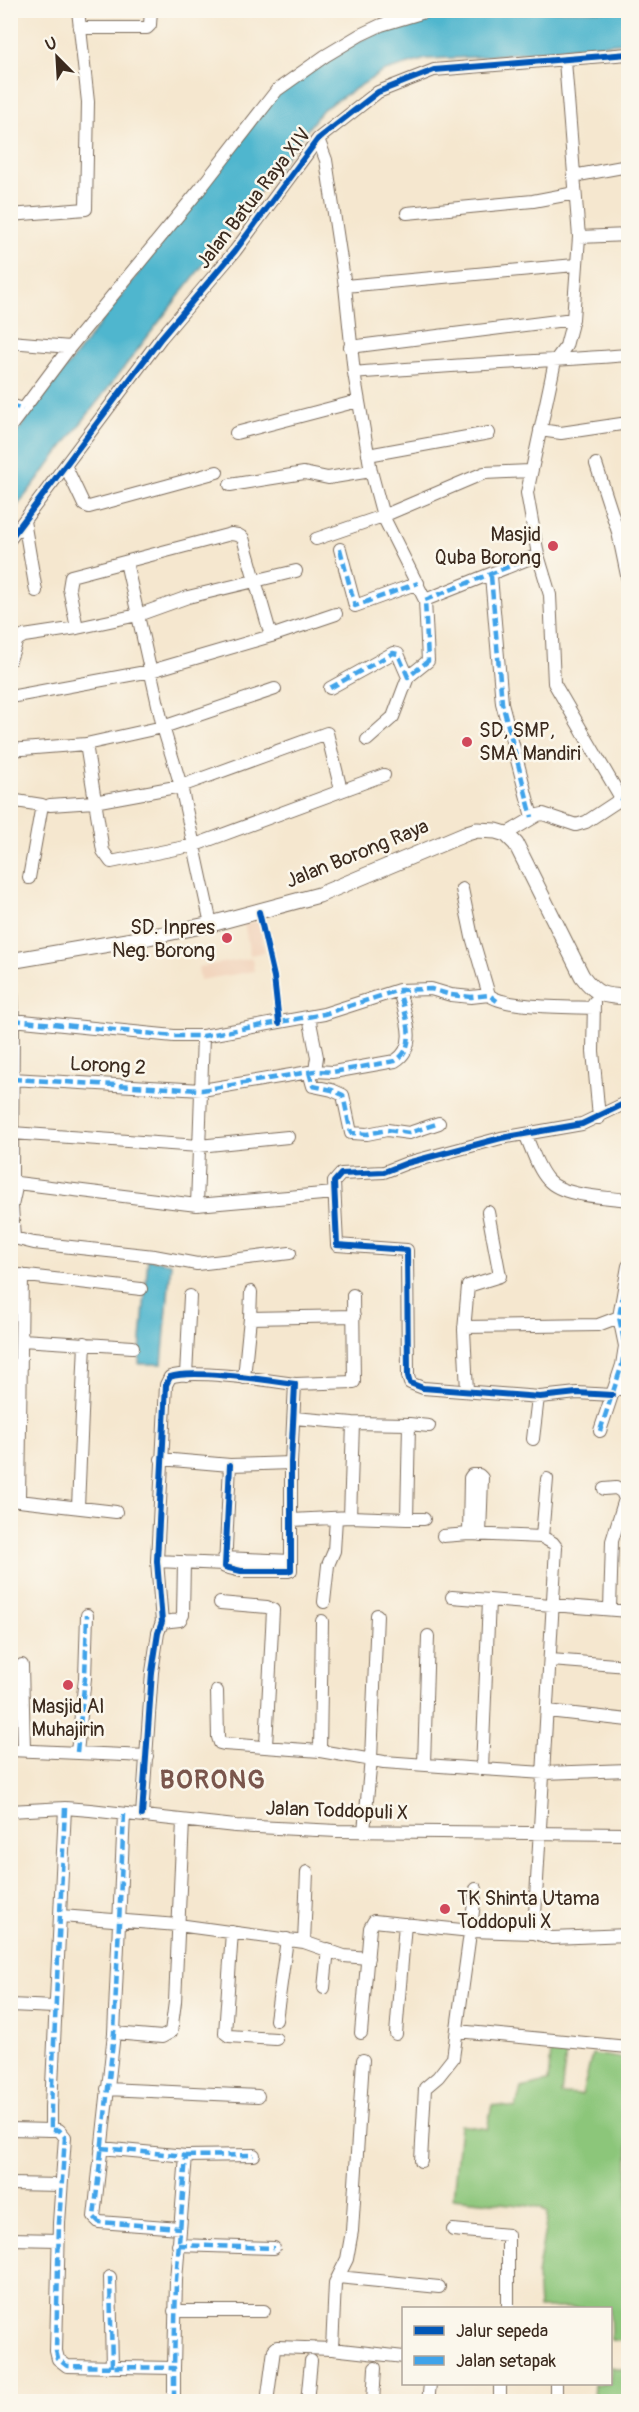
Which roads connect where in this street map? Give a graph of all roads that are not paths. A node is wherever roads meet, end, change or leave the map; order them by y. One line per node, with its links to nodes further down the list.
1 (78, 10): 4 (street)
2 (150, 10): 4 (street)
3 (431, 10): 19 (street)
4 (79, 28): 12 (street)
5 (628, 54): 6 (street, Jalan Batua Raya XIV)
6 (565, 61): 7 (street, Jalan Batua Raya XIV); 9 (street)
7 (318, 139): 16 (street); 34 (street, Jalan Batua Raya XIV)
8 (628, 166): 9 (street)
9 (573, 176): 10 (street)
10 (575, 193): 11 (street); 14 (street)
11 (407, 213)
12 (10, 215)
13 (628, 235): 14 (street)
14 (579, 237): 15 (street)
15 (575, 265): 16 (street); 17 (street)
16 (345, 286): 20 (street)
17 (573, 319): 20 (street); 22 (street)
18 (10, 342): 19 (street)
19 (70, 347): 26 (street)
20 (350, 347): 23 (street)
21 (628, 355): 22 (street)
22 (555, 361): 23 (street); 29 (street)
23 (354, 373): 24 (street)
24 (358, 401): 30 (street); 32 (street)
25 (10, 405): 26 (street)
26 (23, 409): 28 (street)
27 (628, 423): 29 (street)
28 (10, 427)
29 (540, 430): 36 (street)
30 (236, 432)
31 (489, 433): 32 (street)
32 (368, 455): 35 (street)
33 (596, 464): 41 (street)
34 (66, 467): 37 (street); 40 (street, Jalan Batua Raya XIV)
35 (371, 471): 38 (street); 39 (street)
36 (530, 471): 39 (street); 45 (street)
37 (217, 472)
38 (230, 485)
39 (383, 516): 43 (street); 51 (street)
40 (24, 521): 42 (street, Jalan Batua Raya XIV); 52 (street)
41 (623, 530): 49 (street)
42 (10, 539)
43 (316, 539)
44 (340, 549): 51 (street)
45 (538, 555): 48 (street); 71 (street)
46 (126, 562): 50 (street); 55 (street); 56 (street)
47 (296, 571): 50 (street)
48 (490, 576): 53 (street); 75 (street)
49 (628, 580)
50 (255, 581): 55 (street); 57 (street)
51 (418, 583): 53 (street)
52 (36, 591)
53 (425, 600): 60 (street)
54 (336, 614): 57 (street)
55 (138, 615): 56 (street); 59 (street)
56 (78, 628): 58 (street)
57 (271, 636): 59 (street)
58 (10, 660)
59 (151, 671): 63 (street); 64 (street)
60 (408, 676): 62 (street); 65 (street)
61 (274, 688): 64 (street)
62 (330, 688)
63 (10, 697)
64 (163, 727): 66 (street); 69 (street)
65 (367, 740)
66 (86, 744): 67 (street); 73 (street)
67 (10, 750)
68 (384, 775): 70 (street)
69 (181, 786): 70 (street); 73 (street); 77 (street)
70 (341, 790): 77 (street)
71 (626, 799): 75 (street)
72 (10, 800): 78 (street)
73 (94, 802): 74 (street); 77 (street)
74 (50, 805)
75 (532, 817): 76 (street)
76 (506, 834): 80 (main road, Jalan Borong Raya); 83 (main road)
77 (195, 845): 80 (street)
78 (29, 878)
79 (462, 889): 84 (street)
80 (211, 924): 81 (main road, Jalan Borong Raya)
81 (11, 961): 88 (street)
82 (399, 990): 84 (street); 87 (street); 90 (street, Lorong 2)
83 (595, 992): 85 (main road); 86 (street)
84 (489, 995): 86 (street)
85 (628, 997)
86 (593, 1008): 94 (street)
87 (309, 1017): 89 (street); 90 (street)
88 (13, 1020): 89 (street); 91 (street)
89 (203, 1036): 92 (street)
90 (312, 1072): 92 (street, Lorong 2); 95 (street)
91 (12, 1079): 92 (street, Lorong 2); 96 (street)
92 (202, 1090): 99 (street)
93 (628, 1102): 94 (street)
94 (599, 1118): 97 (street)
95 (439, 1123)
96 (12, 1133): 99 (street); 100 (street)
97 (525, 1134): 101 (street); 102 (street)
98 (288, 1137): 99 (street)
99 (199, 1146): 103 (street)
100 (17, 1183): 103 (street); 105 (street)
101 (334, 1193): 103 (street); 123 (street)
102 (628, 1200)
103 (197, 1205)
104 (488, 1212): 116 (street)
105 (290, 1253)
106 (628, 1266): 114 (street)
107 (16, 1275): 108 (street); 112 (street)
108 (141, 1289)
109 (251, 1292): 115 (street)
110 (353, 1295): 113 (street)
111 (190, 1296): 120 (street)
112 (16, 1316): 117 (street)
113 (354, 1316): 115 (street); 122 (street)
114 (619, 1317): 116 (street); 124 (street)
115 (250, 1318): 121 (street)
116 (464, 1327): 123 (street)
117 (22, 1340): 118 (street); 138 (street)
118 (85, 1343): 119 (street); 139 (street)
119 (133, 1347)
120 (186, 1375): 121 (street); 133 (street)
121 (243, 1378): 122 (street)
122 (294, 1384): 127 (street)
123 (466, 1391): 126 (street)
124 (614, 1391): 125 (street); 126 (street); 131 (street)
125 (628, 1391)
126 (538, 1397): 132 (street)
127 (294, 1418): 128 (street); 134 (street)
128 (353, 1423): 129 (street); 141 (street)
129 (409, 1424): 130 (street); 143 (street)
130 (429, 1426)
131 (600, 1431)
132 (533, 1439)
133 (161, 1459): 135 (street); 148 (street)
134 (291, 1463): 135 (street); 145 (street)
135 (230, 1465): 149 (street)
136 (547, 1479): 147 (street)
137 (603, 1489): 156 (street)
138 (15, 1500): 139 (street)
139 (78, 1507): 140 (street)
140 (116, 1512)
141 (350, 1517): 142 (street); 143 (street)
142 (336, 1518): 145 (street); 153 (street)
143 (407, 1519): 144 (street)
144 (424, 1519)
145 (292, 1520): 149 (street)
146 (443, 1536): 147 (street)
147 (542, 1537): 155 (street)
148 (157, 1561): 150 (street); 161 (street)
149 (224, 1561): 150 (street)
150 (184, 1562): 161 (street)
151 (452, 1597): 152 (street)
152 (489, 1600): 155 (street); 177 (street)
153 (324, 1602)
154 (220, 1603): 169 (street)
155 (555, 1603): 156 (street); 163 (street)
156 (610, 1609): 157 (street)
157 (628, 1611)
158 (87, 1615): 173 (street)
159 (377, 1615): 175 (street)
160 (322, 1621): 172 (street)
161 (162, 1622): 174 (street)
162 (428, 1636): 176 (street)
163 (551, 1660): 165 (street); 167 (street)
164 (22, 1665): 171 (street)
165 (628, 1666)
166 (217, 1691): 169 (street)
167 (548, 1711): 168 (street); 179 (street)
168 (628, 1720)
169 (266, 1746): 172 (street)
170 (10, 1750): 171 (street)
171 (24, 1750): 173 (street)
172 (320, 1751): 175 (street)
173 (76, 1752): 174 (street)
174 (147, 1756): 183 (street)
175 (370, 1759): 176 (street); 185 (street)
176 (424, 1764): 177 (street)
177 (482, 1769): 179 (street)
178 (628, 1770): 179 (street)
179 (544, 1773): 186 (street)
180 (65, 1808): 181 (street, Jalan Toddopuli X); 182 (street, Jalan Toddopuli X); 190 (street)
181 (10, 1811)
182 (124, 1814): 183 (street, Jalan Toddopuli X); 191 (street)
183 (142, 1815): 184 (street, Jalan Toddopuli X)
184 (183, 1821): 185 (street, Jalan Toddopuli X); 193 (street)
185 (364, 1831): 186 (street, Jalan Toddopuli X)
186 (540, 1834): 187 (street, Jalan Toddopuli X); 196 (street)
187 (628, 1834)
188 (307, 1872): 199 (street)
189 (477, 1889): 194 (street)
190 (61, 1916): 191 (street); 204 (street)
191 (118, 1921): 193 (street); 207 (street)
192 (405, 1924): 194 (street); 201 (street); 209 (street)
193 (178, 1925): 195 (street); 207 (street)
194 (471, 1931): 196 (street); 206 (street)
195 (232, 1932): 198 (street); 210 (street)
196 (534, 1933): 197 (street)
197 (628, 1935)
198 (287, 1939): 199 (street); 205 (street)
199 (303, 1942): 200 (street)
200 (328, 1949): 201 (street); 202 (street)
201 (368, 1958): 208 (street)
202 (324, 1989)
203 (10, 2005): 204 (street)
204 (55, 2007): 216 (street)
205 (276, 2020)
206 (458, 2031): 211 (street); 220 (street)
207 (114, 2033): 213 (street)
208 (361, 2033)
209 (396, 2034)
210 (276, 2039)
211 (628, 2047)
212 (363, 2060): 230 (street)
213 (107, 2089): 214 (street); 217 (street)
214 (258, 2096)
215 (10, 2129): 216 (street)
216 (51, 2130): 222 (street)
217 (101, 2148): 219 (street); 223 (street)
218 (254, 2154): 219 (street)
219 (186, 2156): 223 (street)
220 (421, 2161)
221 (10, 2184): 222 (street)
222 (62, 2186): 226 (street)
223 (180, 2228): 227 (street)
224 (453, 2230): 232 (street)
225 (10, 2239): 226 (street)
226 (58, 2240): 238 (street)
227 (178, 2245): 228 (street); 233 (street)
228 (274, 2248)
229 (110, 2277): 238 (street)
230 (338, 2277): 231 (street); 235 (street)
231 (439, 2287)
232 (508, 2307)
233 (174, 2311): 234 (street); 239 (street)
234 (264, 2311)
235 (332, 2349): 236 (street); 245 (street)
236 (402, 2356)
237 (311, 2361): 246 (street)
238 (112, 2367): 239 (street)
239 (174, 2368): 244 (street)
240 (375, 2368): 247 (street)
241 (430, 2385): 248 (street)
242 (500, 2385): 249 (street)
243 (556, 2385): 250 (street)
244 (174, 2402)
245 (267, 2402)
246 (307, 2402)
247 (373, 2402)
248 (428, 2402)
249 (500, 2402)
250 (556, 2402)

